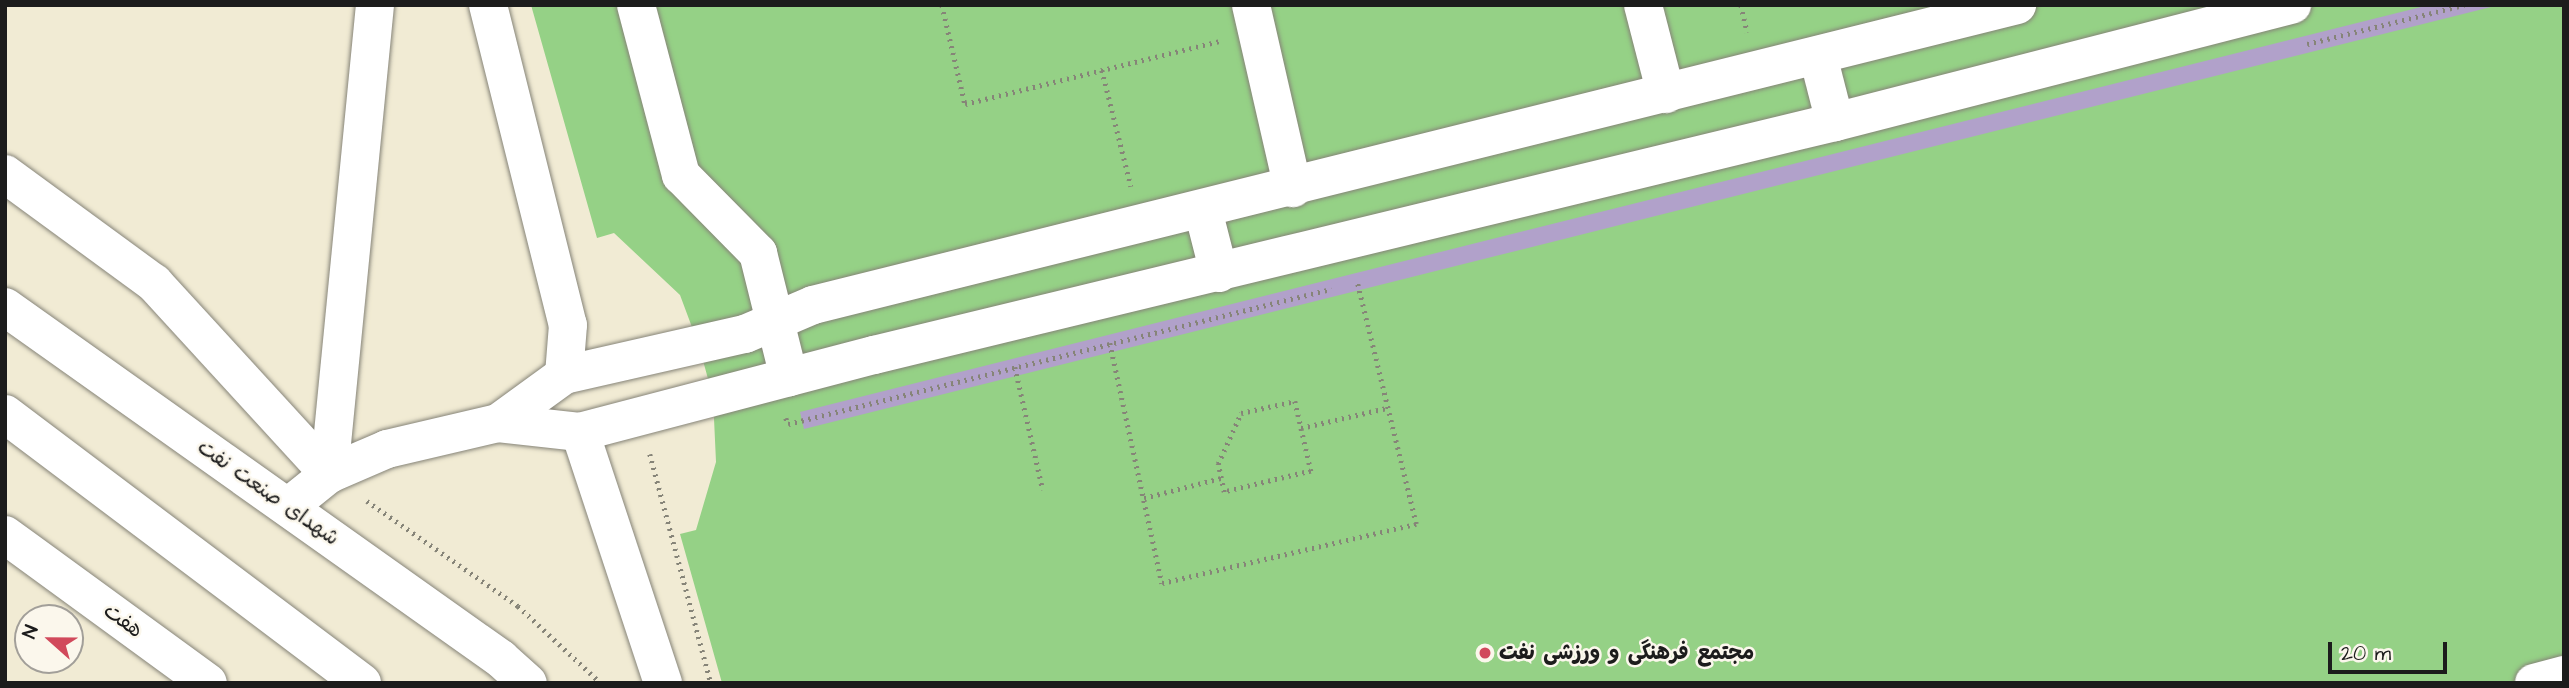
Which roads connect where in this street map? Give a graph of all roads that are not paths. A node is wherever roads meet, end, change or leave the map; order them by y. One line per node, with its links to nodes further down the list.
1 (375, 5): 22 (main road)
2 (488, 5): 17 (main road)
3 (636, 5): 16 (main road)
4 (1643, 5): 9 (main road)
5 (2017, 5): 8 (main road)
6 (2292, 5): 10 (main road)
7 (1254, 19): 12 (main road)
8 (1818, 56): 9 (main road); 10 (main road)
9 (1666, 94): 12 (main road)
10 (1835, 122): 14 (main road)
11 (5, 174): 22 (main road)
12 (1293, 188): 13 (main road)
13 (1203, 210): 14 (main road); 16 (main road)
14 (1219, 273): 18 (main road)
15 (5, 307): 23 (main road, شهدای صنعت نفت)
16 (775, 322): 17 (main road); 18 (main road)
17 (564, 375): 20 (main road)
18 (789, 377): 21 (main road)
19 (5, 414): 27 (main road)
20 (498, 423): 21 (main road); 22 (main road)
21 (580, 432): 29 (main road)
22 (329, 474): 23 (main road)
23 (288, 507): 28 (main road, شهدای صنعت نفت)
24 (5, 535): 26 (main road, هفت)
25 (2564, 675): 30 (main road)
26 (208, 683)
27 (362, 683)
28 (528, 683)
29 (663, 683)
30 (2534, 683)

